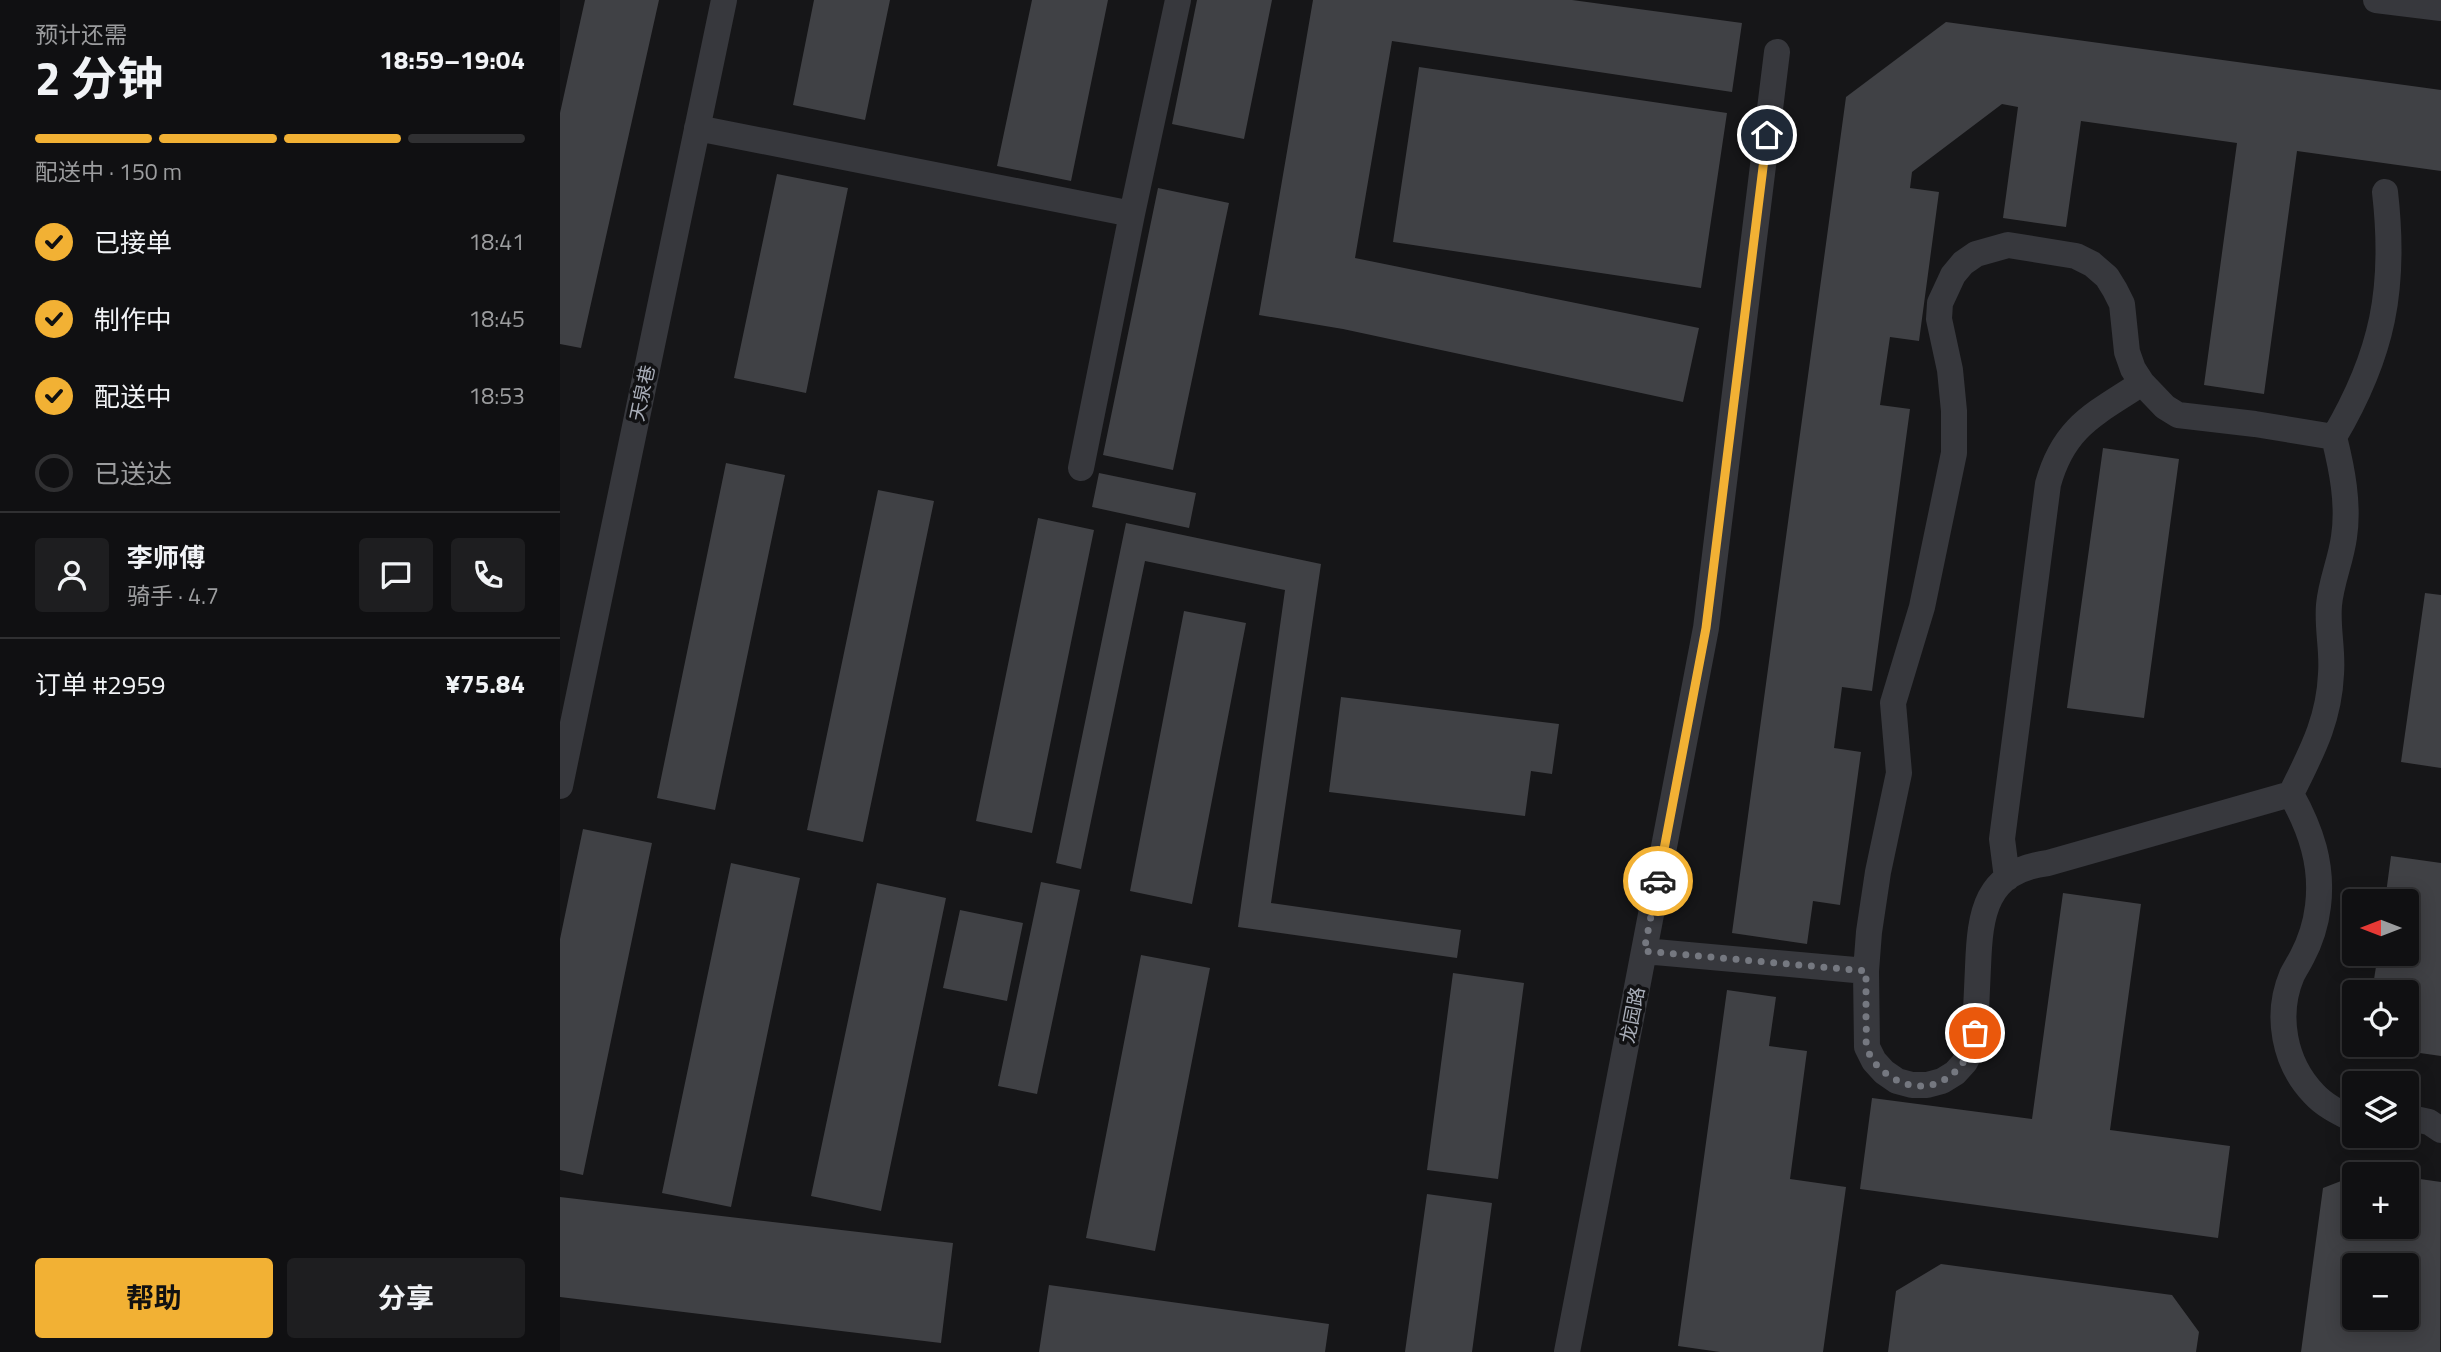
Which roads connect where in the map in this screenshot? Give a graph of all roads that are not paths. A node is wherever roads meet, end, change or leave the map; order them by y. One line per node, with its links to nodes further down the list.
1 (724, 0): 6 (street, 天泉巷)
2 (1178, 0): 8 (street)
3 (2376, 0): 4 (street)
4 (2441, 8)
5 (1777, 52): 15 (street, 龙园路)
6 (697, 128): 8 (street); 12 (street, 天泉巷)
7 (2385, 192): 10 (street)
8 (1132, 214): 11 (street)
9 (2142, 383): 10 (street); 14 (street); 16 (street)
10 (2334, 437): 13 (street)
11 (1081, 468)
12 (560, 786)
13 (2291, 794): 14 (street); 17 (street)
14 (2007, 878): 16 (street)
15 (1644, 951): 16 (street); 20 (street, 龙园路)
16 (1866, 971)
17 (2342, 1114)
18 (2419, 1120): 19 (street)
19 (2441, 1130)
20 (1567, 1352)

